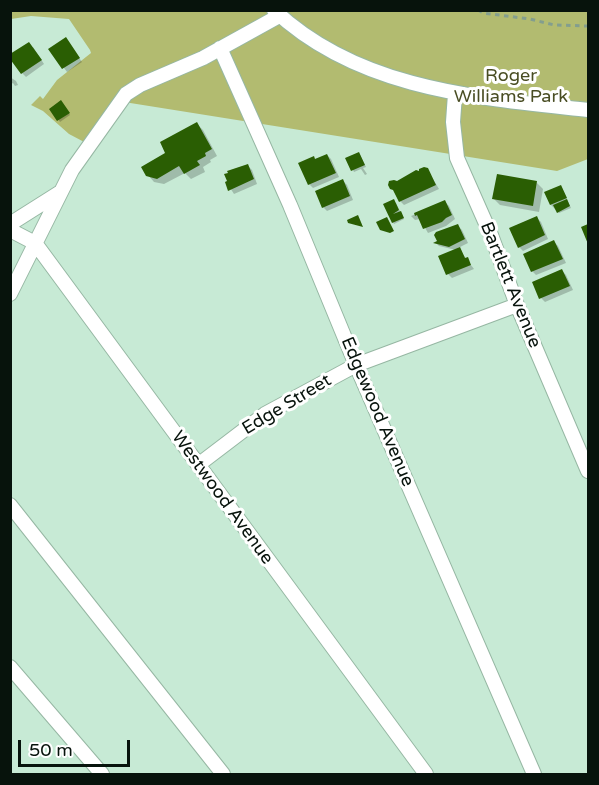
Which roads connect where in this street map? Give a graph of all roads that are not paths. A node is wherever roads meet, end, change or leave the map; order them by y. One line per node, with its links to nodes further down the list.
1 (276, 13): 2 (street); 3 (street)
2 (220, 48): 5 (street); 11 (street, Edgewood Avenue)
3 (455, 94): 4 (street); 10 (street, Bartlett Avenue)
4 (588, 110)
5 (60, 192): 6 (street); 8 (street)
6 (10, 224)
7 (10, 230): 8 (street, Westwood Avenue)
8 (35, 243): 9 (street); 12 (street, Westwood Avenue)
9 (10, 294)
10 (517, 305): 11 (street, Edge Street); 13 (street, Bartlett Avenue)
11 (356, 365): 12 (street, Edge Street); 19 (street, Edgewood Avenue)
12 (198, 465): 18 (street, Westwood Avenue)
13 (588, 471)
14 (10, 505): 17 (street)
15 (10, 667): 16 (street)
16 (102, 774)
17 (223, 774)
18 (426, 774)
19 (534, 774)

